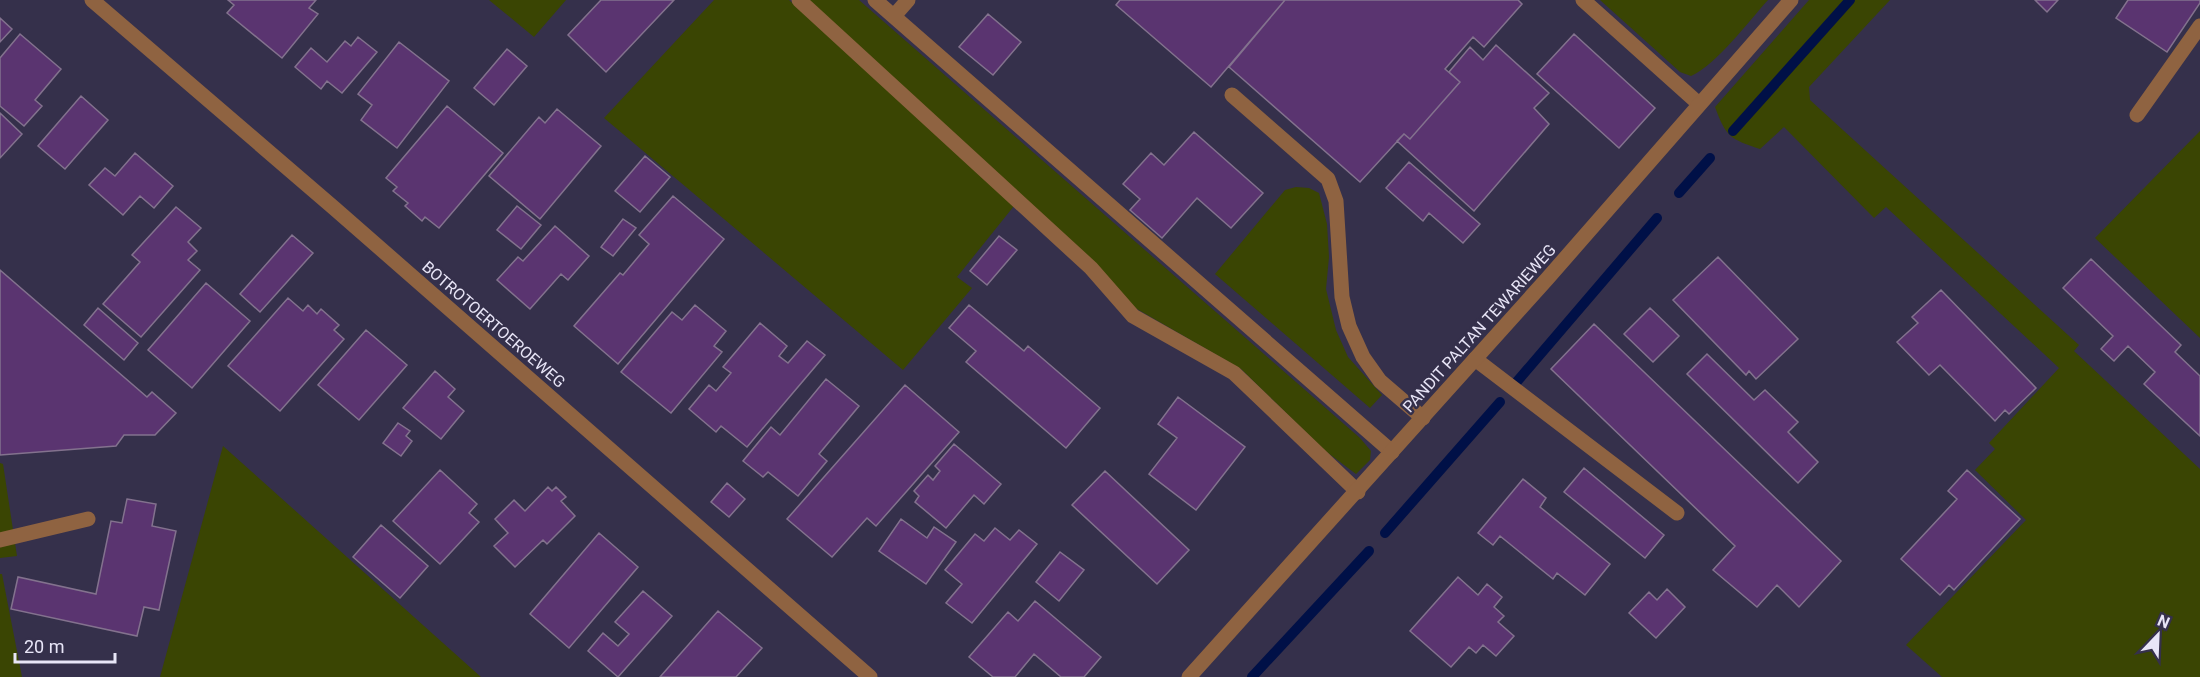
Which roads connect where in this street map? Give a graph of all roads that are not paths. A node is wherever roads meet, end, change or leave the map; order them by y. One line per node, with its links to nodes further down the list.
1 (92, 0): 19 (street, BOTROTOERTOEROEWEG)
2 (799, 0): 15 (street)
3 (875, 0): 7 (street)
4 (908, 0): 7 (street)
5 (1583, 0): 10 (street)
6 (1791, 0): 10 (street, PANDIT PALTAN TEWARIEWEG)
7 (894, 16): 14 (street)
8 (2200, 26): 11 (street)
9 (1232, 95): 13 (street)
10 (1699, 104): 12 (street, PANDIT PALTAN TEWARIEWEG)
11 (2137, 114)
12 (1475, 359): 13 (street, PANDIT PALTAN TEWARIEWEG); 16 (street)
13 (1423, 418): 14 (street, PANDIT PALTAN TEWARIEWEG)
14 (1392, 452): 15 (street, PANDIT PALTAN TEWARIEWEG)
15 (1358, 492): 20 (street, PANDIT PALTAN TEWARIEWEG)
16 (1677, 513)
17 (88, 519): 18 (street)
18 (0, 540)
19 (870, 677)
20 (1189, 677)

